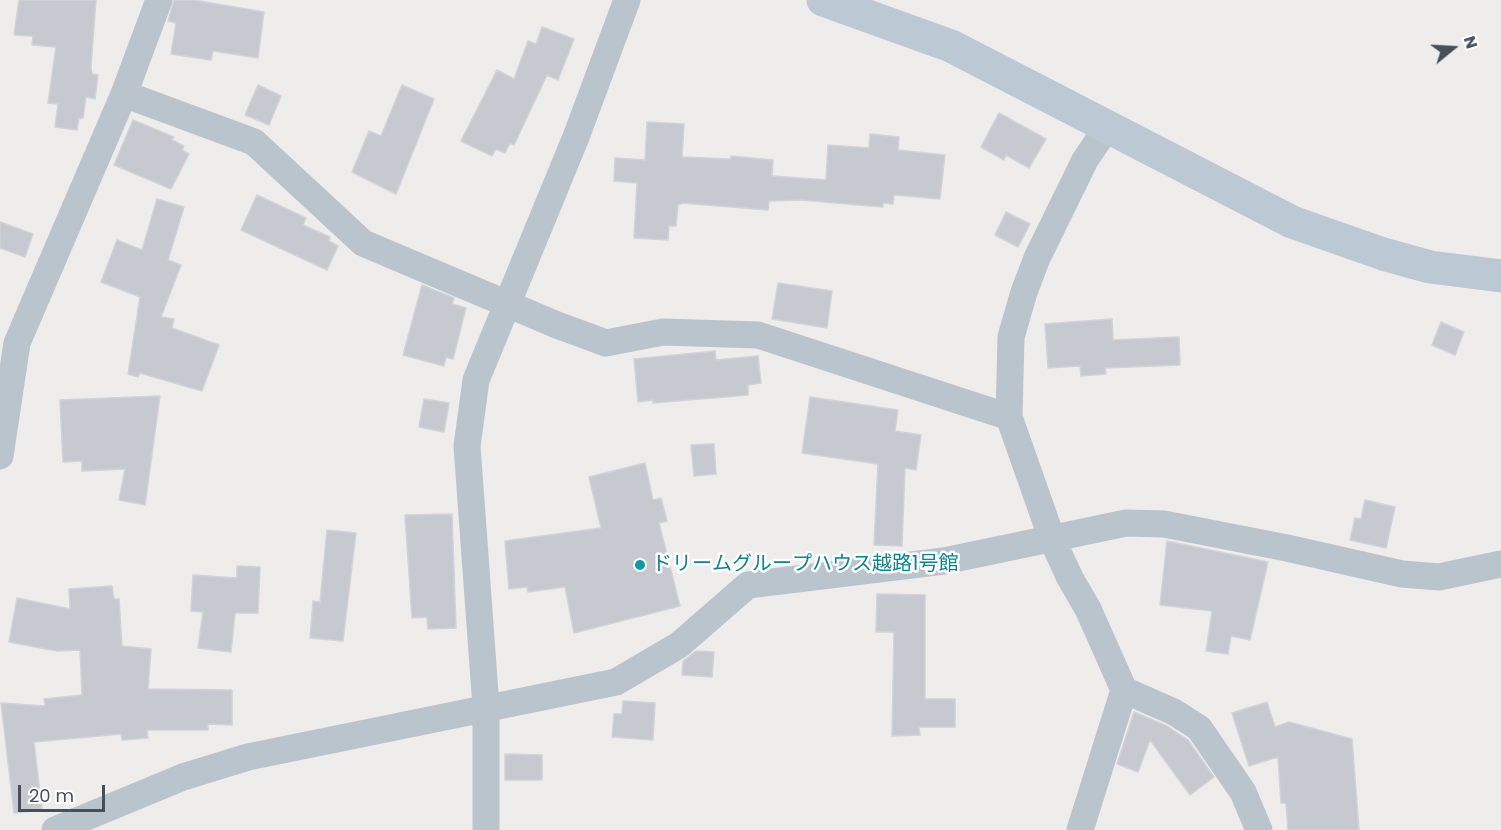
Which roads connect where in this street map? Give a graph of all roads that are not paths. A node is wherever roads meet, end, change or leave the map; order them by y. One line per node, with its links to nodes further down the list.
1 (159, 0): 4 (street)
2 (627, 0): 7 (street)
3 (823, 0): 5 (street)
4 (124, 94): 7 (street); 8 (street)
5 (1108, 126): 6 (street); 9 (street)
6 (1501, 276)
7 (508, 303): 9 (street); 14 (street)
8 (8, 345): 10 (street)
9 (1009, 417): 11 (street)
10 (0, 456)
11 (1052, 539): 12 (street); 13 (street); 14 (street)
12 (1501, 564)
13 (1124, 690): 17 (street); 18 (street)
14 (486, 707): 15 (street); 16 (street)
15 (55, 830)
16 (486, 830)
17 (1080, 830)
18 (1259, 830)

